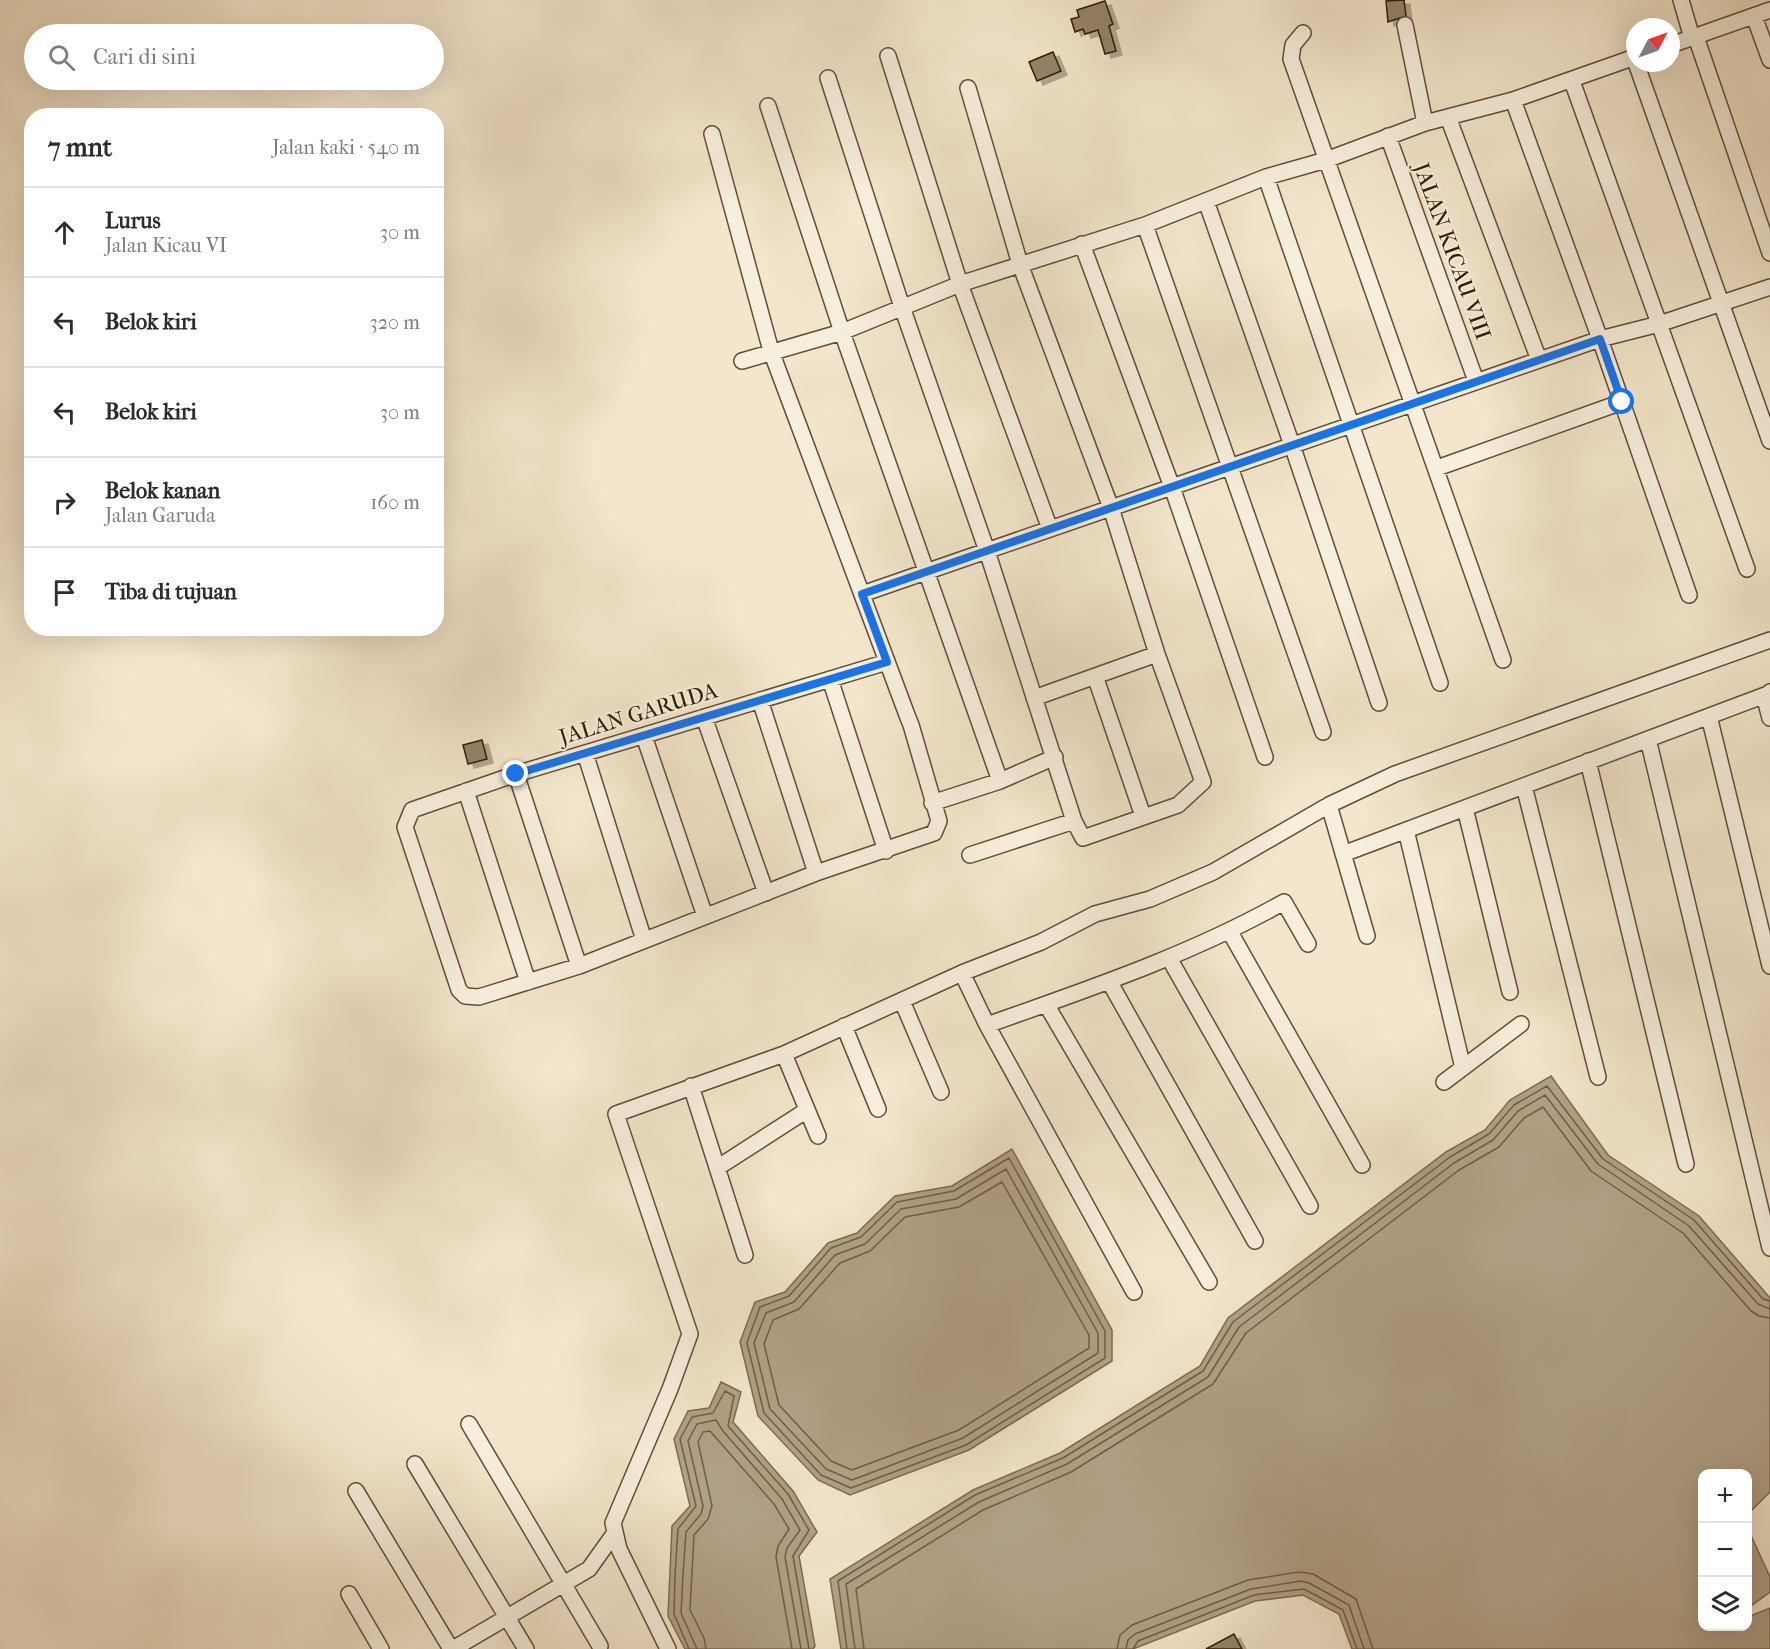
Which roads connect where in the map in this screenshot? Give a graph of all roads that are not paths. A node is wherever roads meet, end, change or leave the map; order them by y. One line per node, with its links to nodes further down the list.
1 (1681, 0): 6 (street)
2 (1770, 9): 3 (street)
3 (1754, 16): 6 (street); 9 (street)
4 (1404, 25): 18 (street)
5 (1303, 33): 21 (street)
6 (1694, 37): 7 (street); 26 (street)
7 (1680, 42)
8 (888, 56): 28 (street)
9 (1770, 60)
10 (1626, 62): 13 (street)
11 (1640, 72): 30 (street)
12 (828, 78): 31 (street)
13 (1572, 81): 15 (street); 32 (street)
14 (968, 88): 27 (street)
15 (1512, 100): 17 (street); 34 (street)
16 (768, 106): 33 (street)
17 (1448, 117): 18 (street); 36 (street)
18 (1425, 123): 20 (street)
19 (712, 134): 35 (street)
20 (1388, 136): 21 (street); 38 (street, JALAN KICAU VIII)
21 (1326, 160): 22 (street); 40 (street)
22 (1266, 177): 23 (street); 41 (street)
23 (1206, 201): 24 (street); 43 (street)
24 (1145, 225): 25 (street); 44 (street)
25 (1082, 244): 27 (street); 46 (street)
26 (1770, 253)
27 (1020, 264): 28 (street); 47 (street)
28 (960, 284): 31 (street); 48 (street)
29 (1770, 287): 30 (street)
30 (1722, 304): 32 (street); 42 (street)
31 (902, 307): 33 (street); 49 (street)
32 (1659, 324): 34 (street); 50 (street)
33 (842, 332): 35 (street); 51 (street)
34 (1600, 339): 36 (street); 39 (street)
35 (771, 351): 37 (street); 52 (street)
36 (1539, 360): 38 (street)
37 (742, 362)
38 (1476, 381): 40 (street)
39 (1622, 402): 45 (street); 53 (street)
40 (1415, 403): 41 (street); 45 (street)
41 (1353, 424): 43 (street); 60 (street)
42 (1770, 441)
43 (1292, 445): 44 (street); 64 (street)
44 (1232, 466): 46 (street); 68 (street)
45 (1437, 468): 56 (street)
46 (1172, 487): 47 (street); 73 (street)
47 (1111, 508): 48 (street); 55 (street)
48 (1050, 529): 49 (street)
49 (987, 551): 51 (street); 62 (street)
50 (1747, 569)
51 (927, 572): 52 (street); 76 (street)
52 (862, 594): 57 (street)
53 (1689, 595)
54 (1770, 640): 80 (street)
55 (1157, 654): 58 (street); 82 (street)
56 (1503, 660)
57 (887, 662): 59 (street, JALAN GARUDA); 79 (street)
58 (1095, 676): 62 (street); 82 (street)
59 (830, 679): 63 (street, JALAN GARUDA); 85 (street)
60 (1440, 683)
61 (1769, 693): 65 (street); 67 (street)
62 (1034, 698): 72 (street)
63 (760, 700): 66 (street, JALAN GARUDA); 88 (street)
64 (1379, 703)
65 (1709, 716): 70 (street); 97 (street)
66 (704, 717): 69 (street, JALAN GARUDA); 89 (street)
67 (1770, 718)
68 (1323, 732)
69 (644, 735): 71 (street, JALAN GARUDA); 90 (street)
70 (1648, 739): 74 (street); 121 (street)
71 (585, 753): 75 (street, JALAN GARUDA); 93 (street)
72 (1055, 757): 76 (street); 83 (street)
73 (1265, 757)
74 (1588, 762): 77 (street); 116 (street)
75 (516, 774): 78 (street, JALAN GARUDA); 96 (street)
76 (1000, 781): 79 (street)
77 (1524, 786): 81 (street); 109 (street)
78 (466, 791): 100 (street); 100 (street, JALAN GARUDA)
79 (932, 803): 85 (street)
80 (1329, 805): 86 (street); 98 (street)
81 (1465, 808): 84 (street); 101 (street)
82 (1143, 816): 83 (street)
83 (1074, 821): 87 (street)
84 (1406, 830): 86 (street); 108 (street)
85 (886, 851): 88 (street)
86 (1343, 854): 92 (street)
87 (970, 855)
88 (816, 873): 89 (street)
89 (766, 893): 90 (street)
90 (705, 916): 93 (street)
91 (1230, 932): 94 (street); 95 (street); 117 (street)
92 (1367, 936)
93 (644, 940): 96 (street)
94 (1308, 944)
95 (1169, 958): 99 (street); 119 (street)
96 (579, 966): 100 (street)
97 (1770, 966)
98 (962, 973): 102 (street); 105 (street)
99 (1109, 981): 103 (street); 120 (street)
100 (528, 982)
101 (1510, 992)
102 (902, 1000): 106 (street); 112 (street)
103 (1046, 1004): 105 (street); 123 (street)
104 (1521, 1024): 108 (street)
105 (987, 1025): 124 (street)
106 (844, 1026): 107 (street); 113 (street)
107 (784, 1054): 111 (street); 114 (street)
108 (1463, 1068): 110 (street)
109 (1598, 1077)
110 (1444, 1082)
111 (691, 1086): 118 (street); 128 (street)
112 (941, 1092)
113 (878, 1109)
114 (807, 1110): 115 (street); 118 (street)
115 (818, 1136)
116 (1686, 1164)
117 (1362, 1165)
118 (717, 1168): 122 (street)
119 (1310, 1206)
120 (1255, 1240)
121 (1770, 1248)
122 (745, 1255)
123 (1209, 1282)
124 (1134, 1292)
125 (469, 1425): 129 (street)
126 (415, 1464): 131 (street)
127 (356, 1491): 134 (street)
128 (616, 1541): 129 (street); 136 (street)
129 (562, 1585): 131 (street); 132 (street)
130 (349, 1594): 133 (street)
131 (507, 1617): 134 (street); 135 (street)
132 (600, 1646)
133 (381, 1649)
134 (452, 1649)
135 (526, 1649)
136 (668, 1649)

